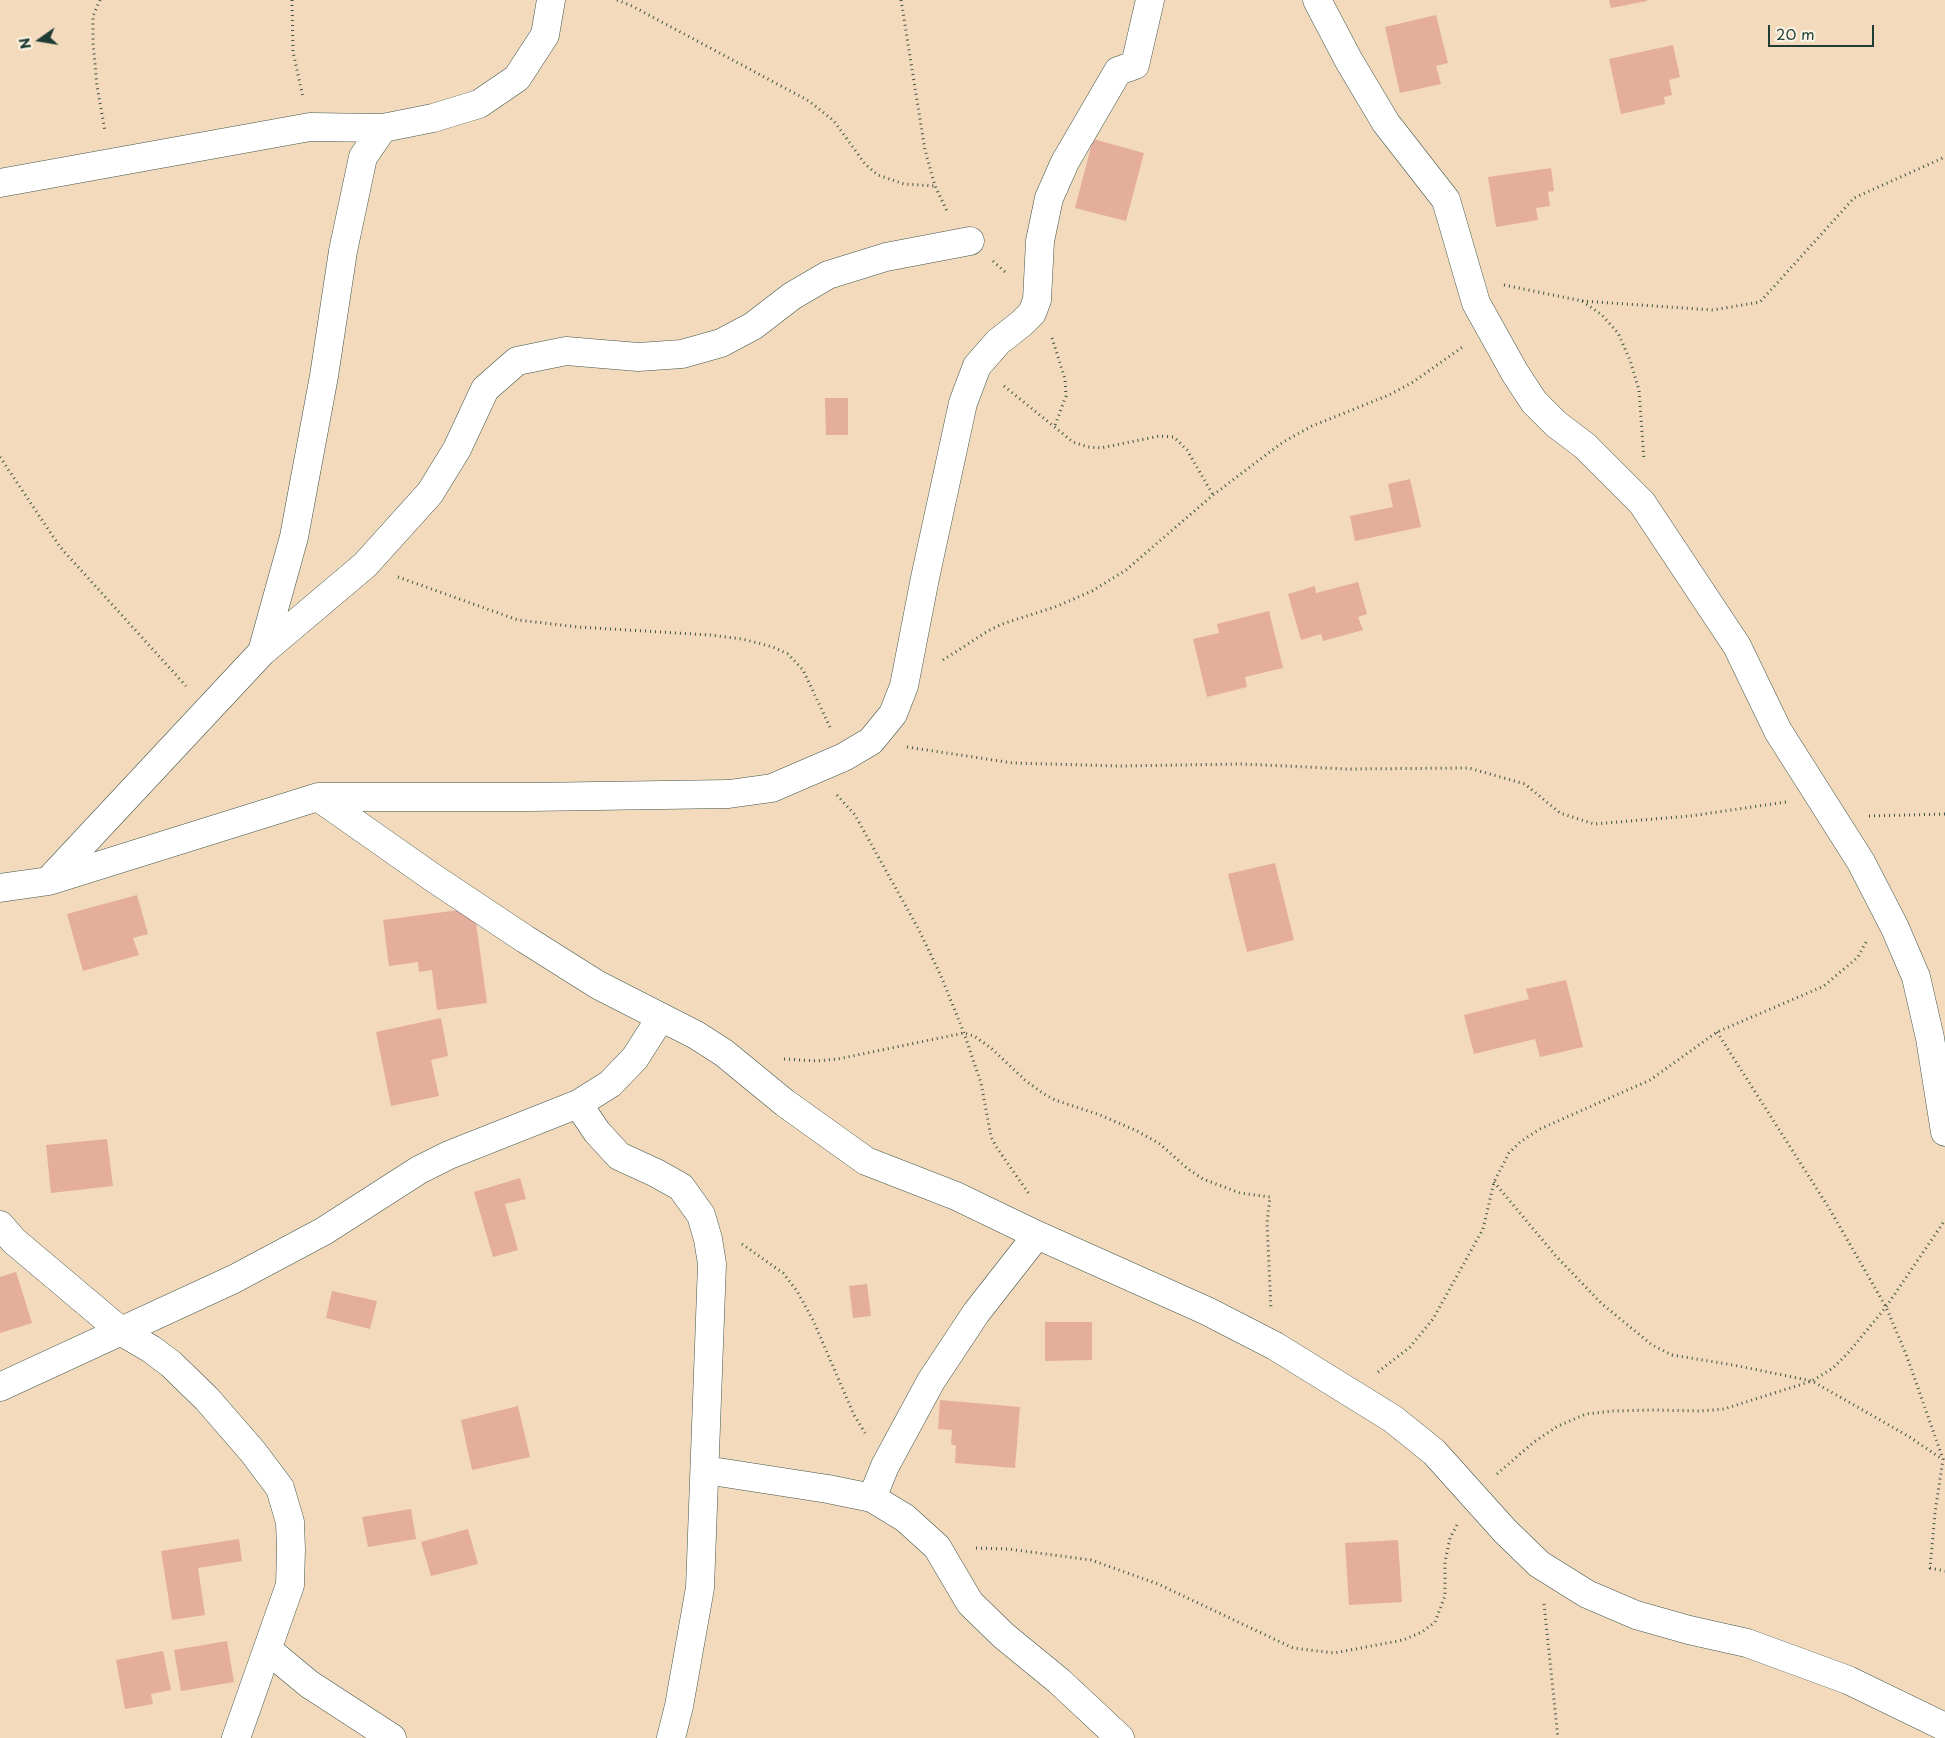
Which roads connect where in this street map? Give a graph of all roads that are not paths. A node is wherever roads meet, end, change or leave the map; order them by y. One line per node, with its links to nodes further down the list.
1 (551, 0): 4 (street)
2 (1150, 0): 8 (street)
3 (1317, 0): 13 (street)
4 (383, 128): 5 (street); 7 (street)
5 (0, 183)
6 (970, 241): 7 (street)
7 (262, 652): 9 (street)
8 (318, 797): 9 (street); 11 (street)
9 (49, 881): 10 (street)
10 (0, 888)
11 (661, 1017): 12 (street); 15 (street)
12 (578, 1104): 16 (street); 18 (street)
13 (1945, 1132)
14 (0, 1225): 16 (street)
15 (1037, 1235): 19 (street); 21 (street)
16 (122, 1332): 17 (street); 20 (street)
17 (0, 1387)
18 (704, 1470): 19 (street); 24 (street)
19 (872, 1498): 25 (street)
20 (268, 1650): 22 (street); 23 (street)
21 (1945, 1727)
22 (236, 1738)
23 (390, 1738)
24 (671, 1738)
25 (1120, 1738)

